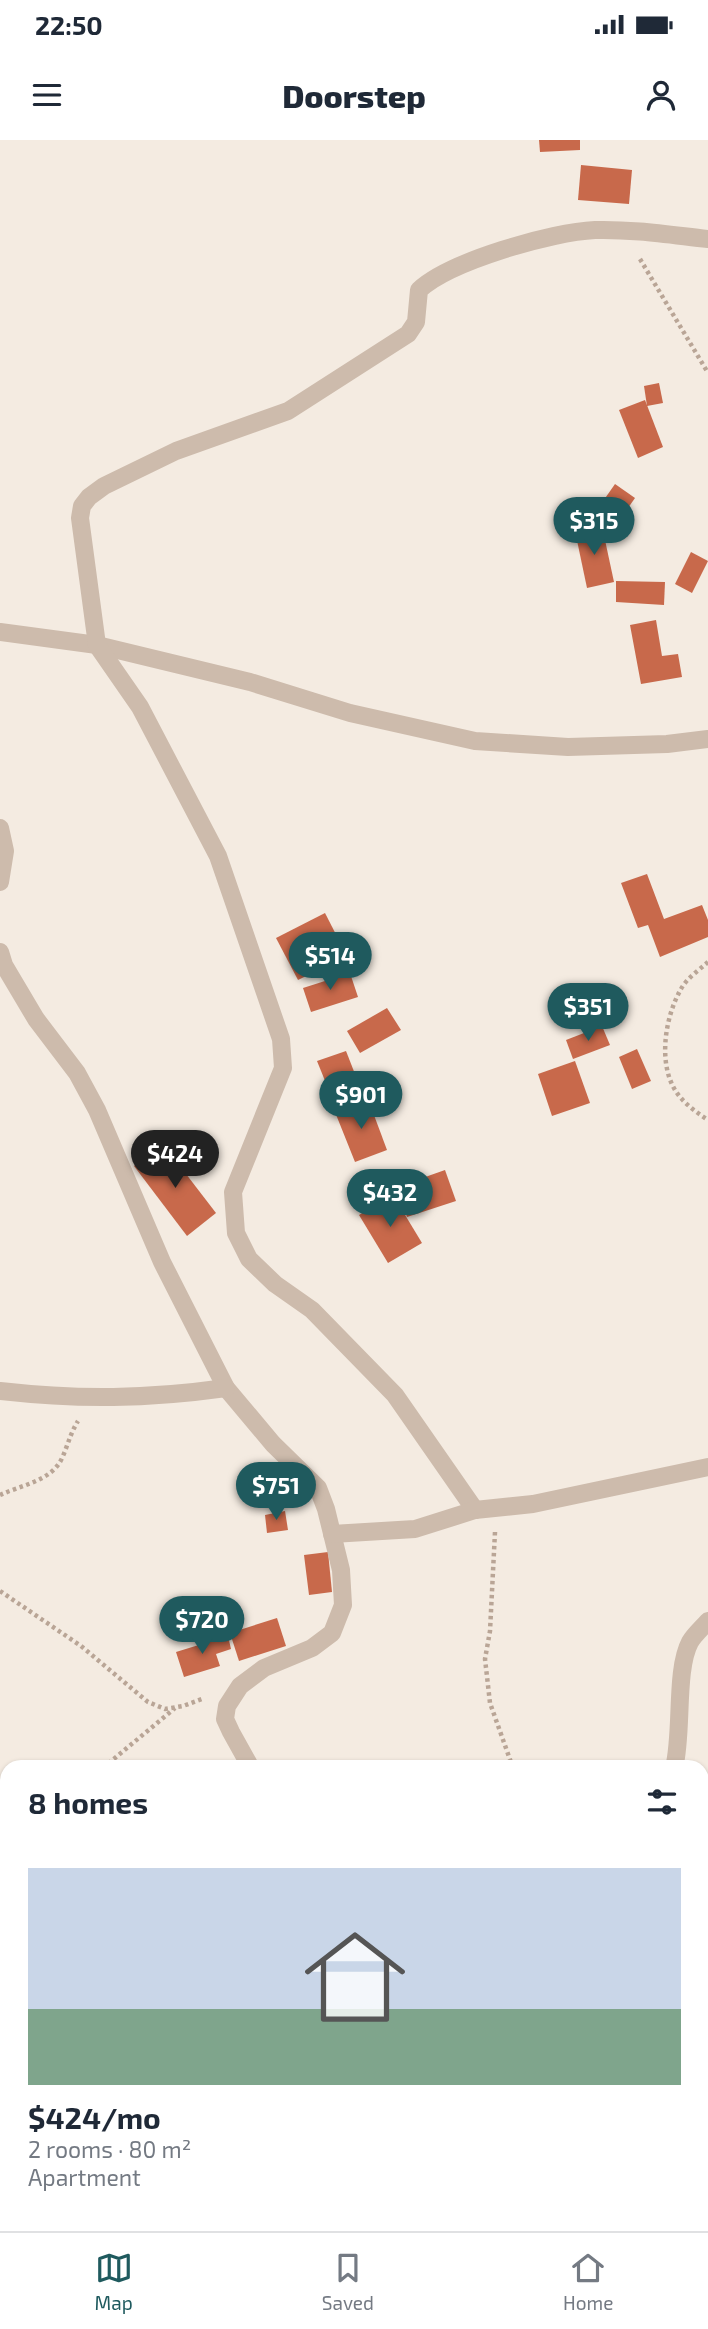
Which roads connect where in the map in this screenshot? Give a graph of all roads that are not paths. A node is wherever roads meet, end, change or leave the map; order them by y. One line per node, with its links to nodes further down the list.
1 (708, 239): 3 (street)
2 (0, 632): 3 (street)
3 (97, 645): 4 (street); 11 (street)
4 (708, 739)
5 (0, 828): 6 (street)
6 (0, 882)
7 (0, 952): 8 (street)
8 (226, 1388): 9 (street); 12 (street)
9 (0, 1391)
10 (708, 1467): 11 (street)
11 (475, 1510): 12 (street)
12 (332, 1534): 14 (street)
13 (708, 1622): 15 (street)
14 (247, 1760)
15 (676, 1760)

